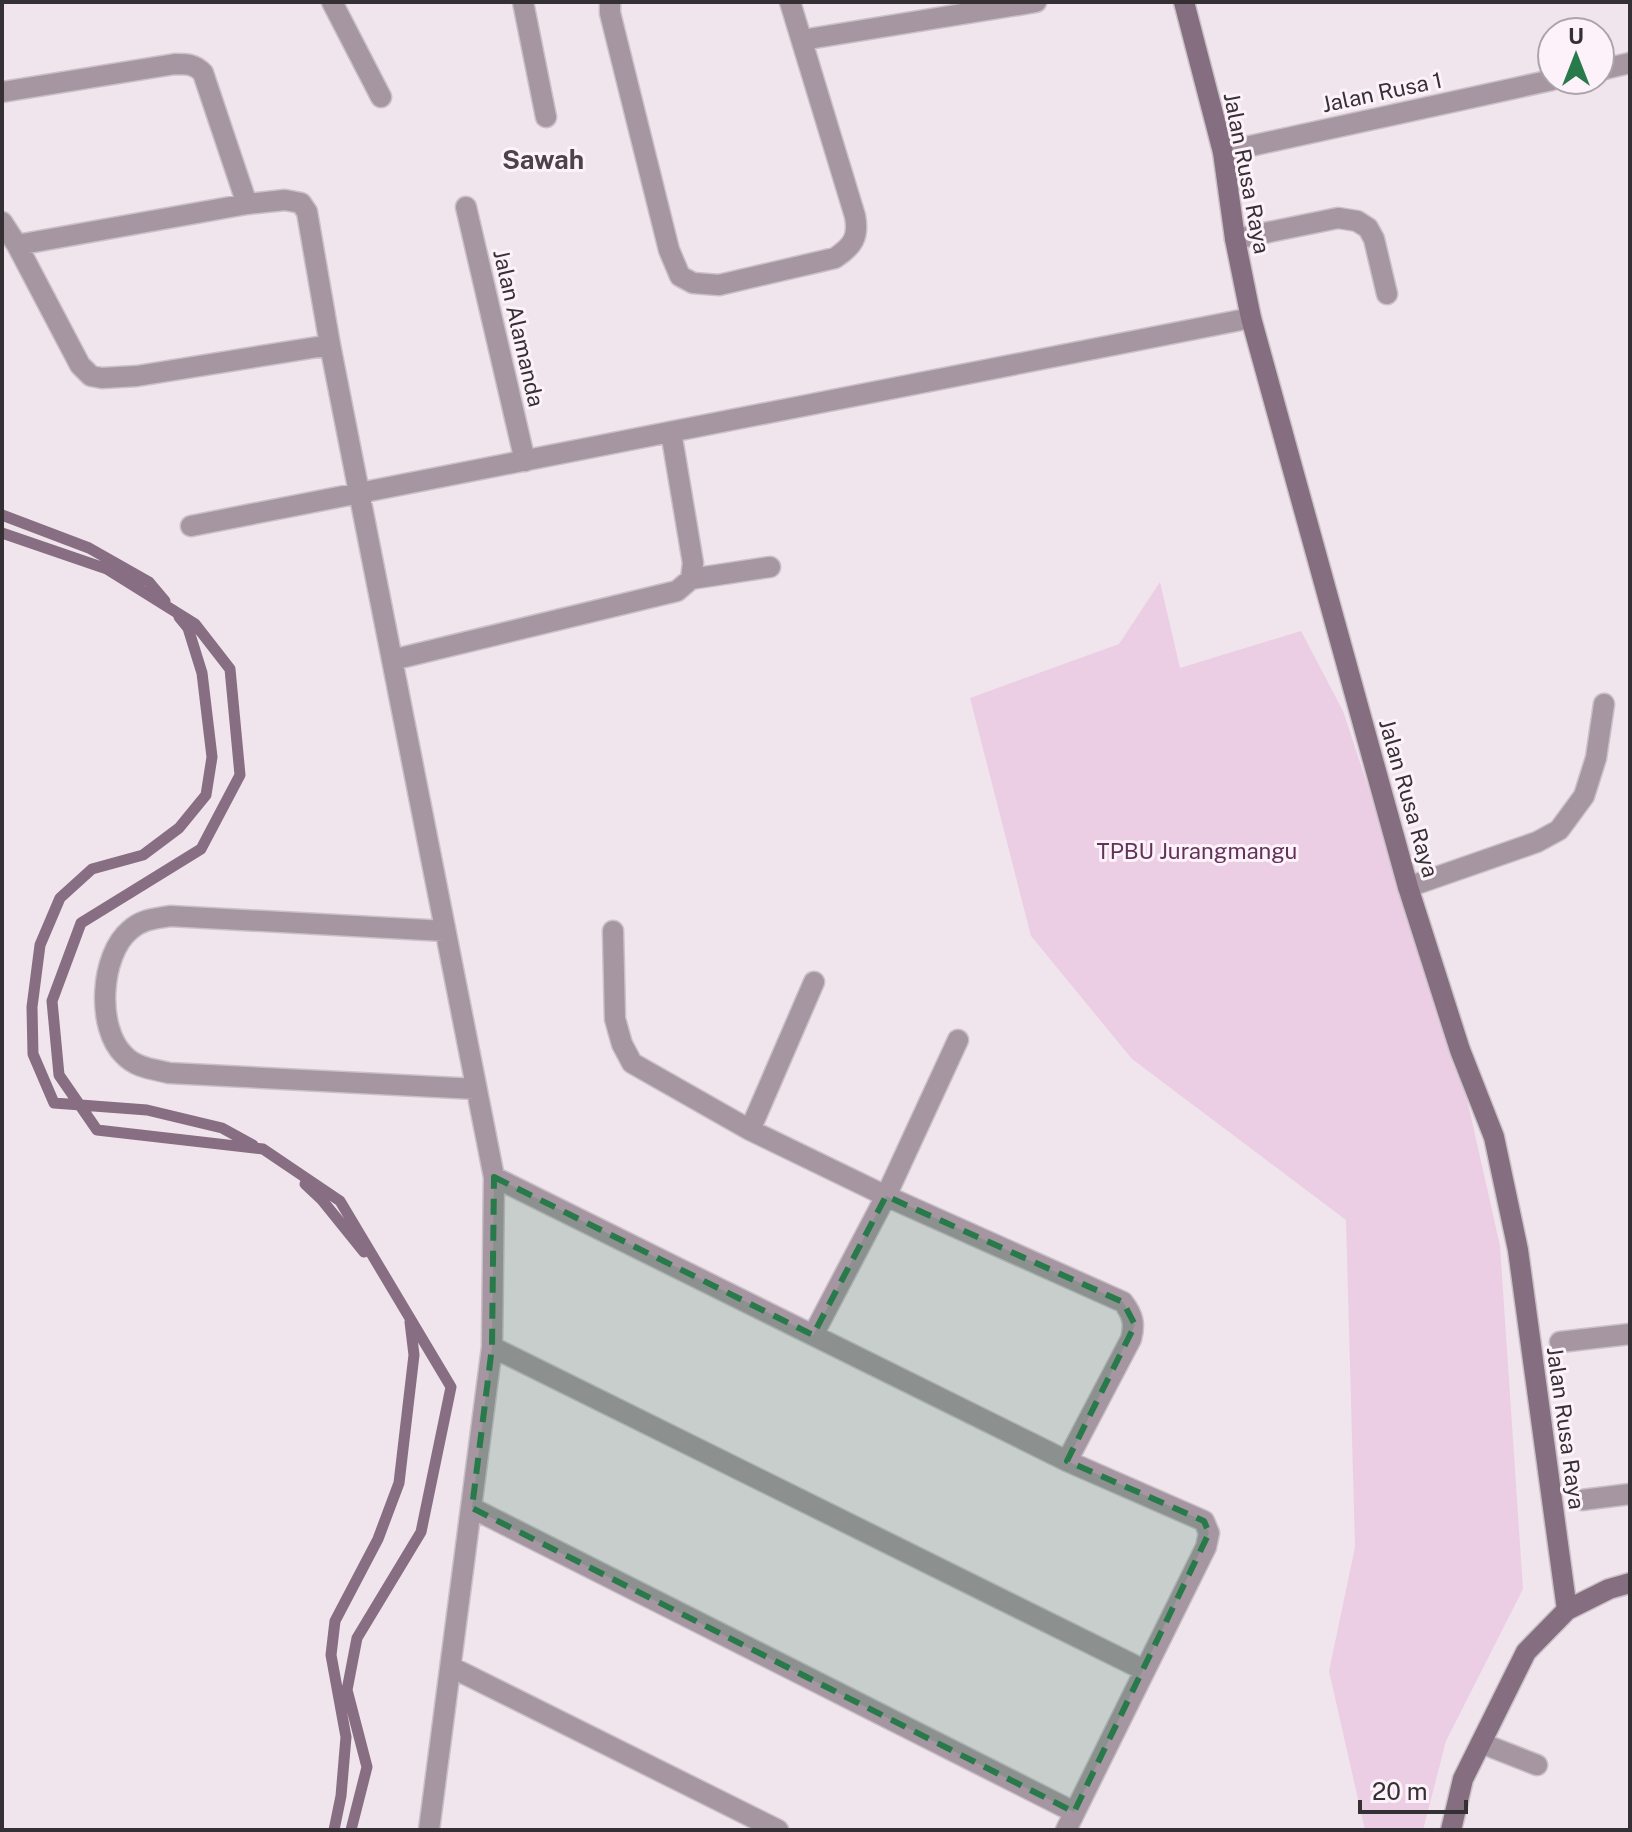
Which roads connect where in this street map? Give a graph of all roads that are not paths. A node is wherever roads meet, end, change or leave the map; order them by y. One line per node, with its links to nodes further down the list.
1 (332, 2): 10 (street)
2 (523, 2): 11 (street)
3 (610, 2): 7 (street)
4 (790, 2): 7 (street)
5 (1036, 2): 7 (street)
6 (1184, 2): 12 (street, Jalan Rusa Raya)
7 (802, 40)
8 (1536, 84): 12 (street, Jalan Rusa 1)
9 (2, 92): 13 (street)
10 (381, 97)
11 (546, 117)
12 (1223, 152): 16 (street, Jalan Rusa Raya)
13 (247, 204): 17 (street); 20 (street)
14 (466, 207): 22 (street, Jalan Alamanda)
15 (2, 222): 17 (street)
16 (1235, 239): 18 (street); 19 (street, Jalan Rusa Raya)
17 (17, 245): 20 (street)
18 (1387, 294)
19 (1251, 318): 21 (street); 29 (street, Jalan Rusa Raya)
20 (330, 345): 23 (street)
21 (671, 432): 22 (street); 26 (street)
22 (525, 461): 23 (street)
23 (359, 493): 24 (street); 27 (street)
24 (191, 526)
25 (770, 567): 26 (street)
26 (691, 579): 27 (street)
27 (392, 660): 30 (street)
28 (1604, 704): 29 (street)
29 (1408, 887): 47 (street, Jalan Rusa Raya)
30 (445, 931): 34 (street); 34 (street)
31 (613, 931): 35 (street)
32 (814, 982): 35 (street)
33 (958, 1040): 37 (street)
34 (476, 1089): 36 (street)
35 (750, 1130): 37 (street)
36 (494, 1177): 39 (street); 41 (street)
37 (886, 1196): 39 (street); 42 (street)
38 (1630, 1334): 40 (street)
39 (813, 1335): 42 (street)
40 (1560, 1342)
41 (492, 1347): 45 (street); 49 (street)
42 (1067, 1461): 49 (street)
43 (1630, 1494): 44 (street)
44 (1582, 1500)
45 (472, 1508): 48 (street); 52 (street)
46 (1630, 1583): 47 (street)
47 (1567, 1610): 50 (street)
48 (451, 1667): 53 (street); 54 (street)
49 (1144, 1670): 52 (street)
50 (1481, 1743): 51 (street); 55 (street)
51 (1537, 1765)
52 (1070, 1821)
53 (429, 1830)
54 (778, 1830)
55 (1451, 1830)

